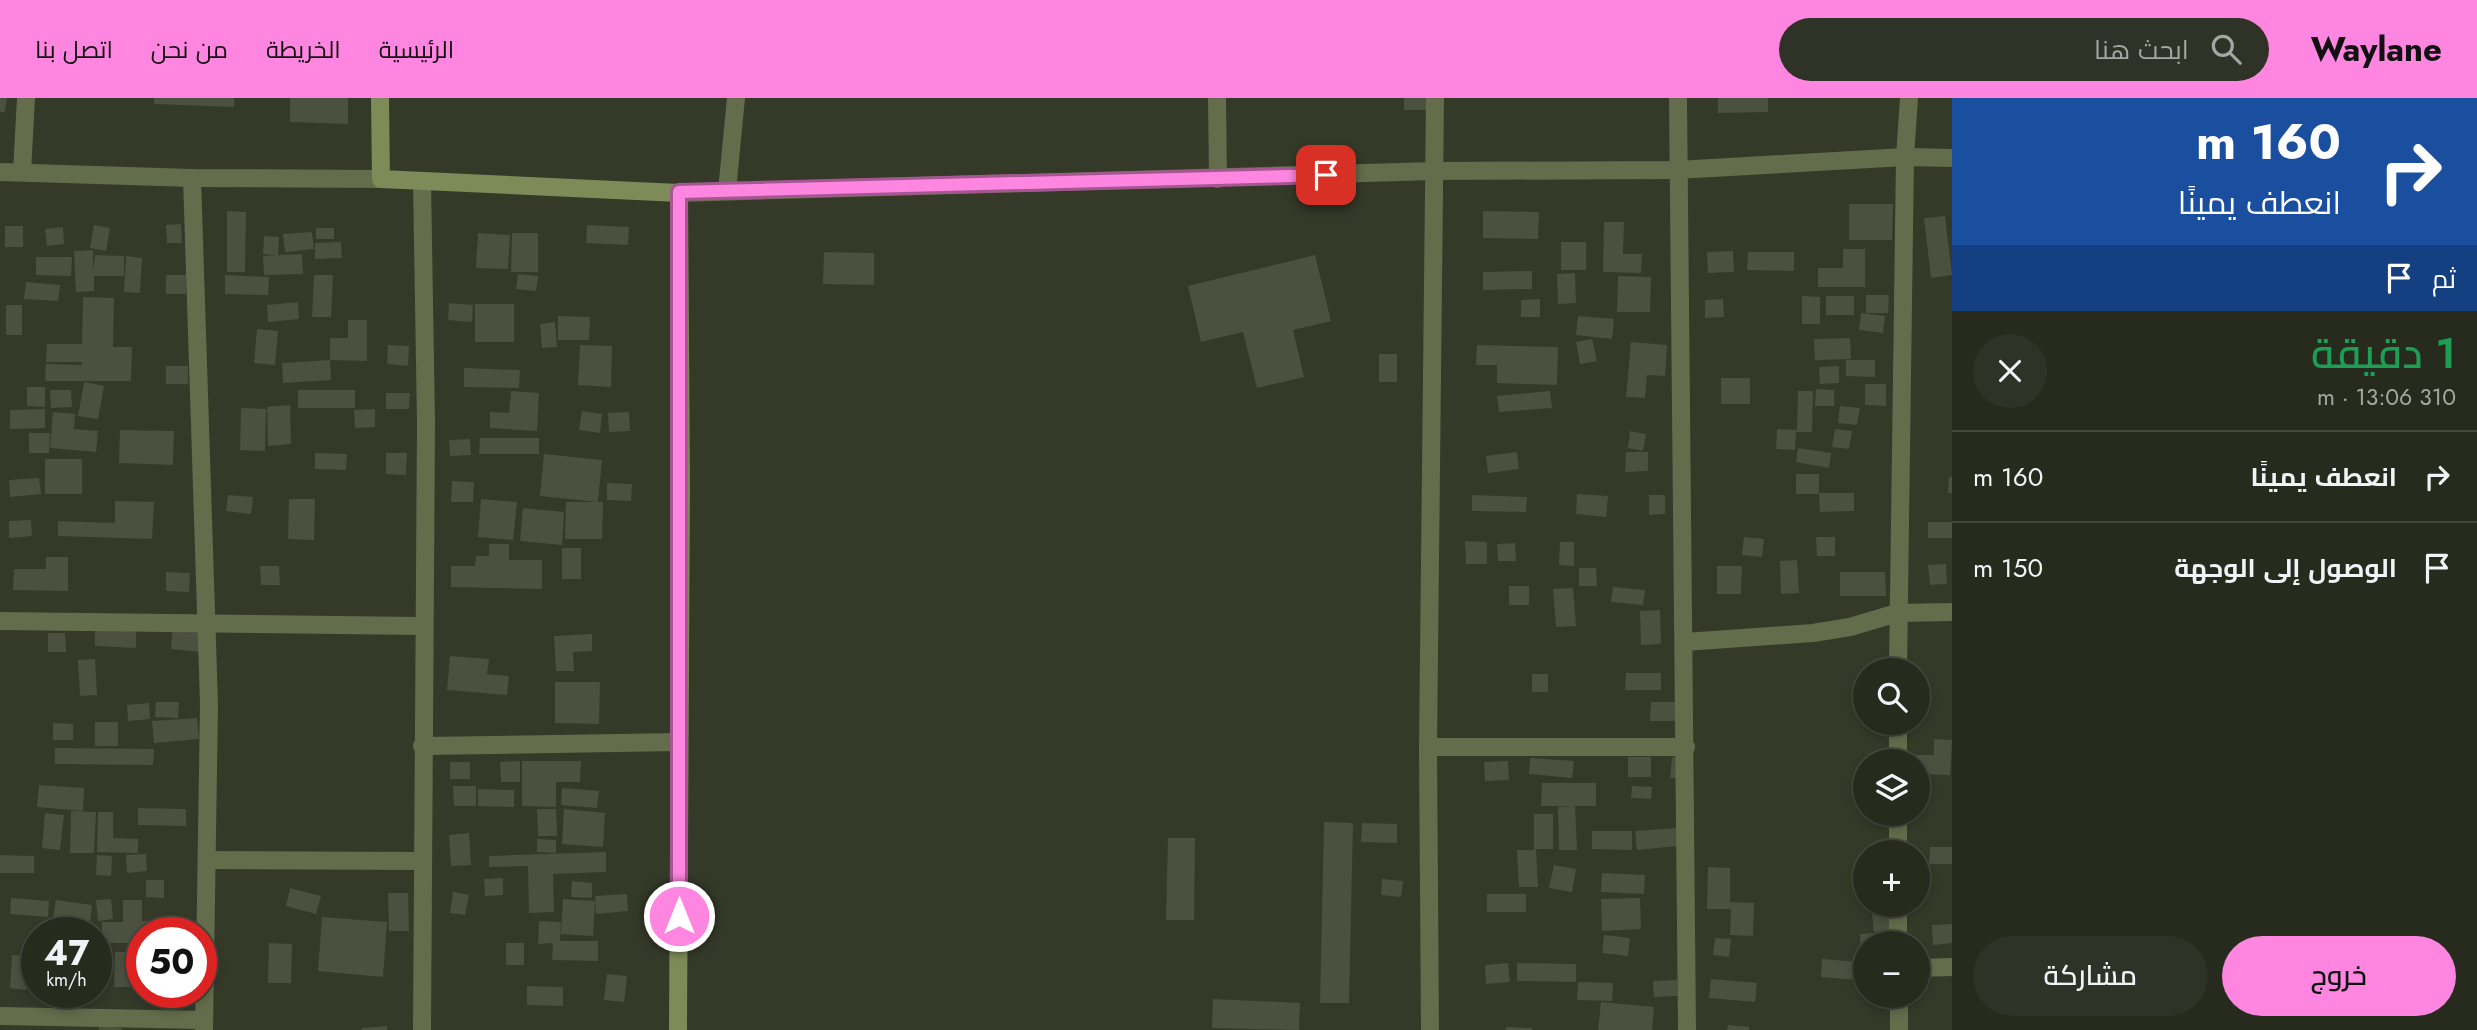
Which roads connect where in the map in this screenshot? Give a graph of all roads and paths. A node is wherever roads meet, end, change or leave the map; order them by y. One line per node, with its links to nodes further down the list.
1 (26, 98): 12 (street)
2 (380, 98): 15 (main road)
3 (736, 98): 18 (street)
4 (1217, 98): 16 (street)
5 (1434, 98): 13 (street)
6 (1678, 98): 10 (street)
7 (1909, 98): 8 (street)
8 (1905, 157): 9 (street); 10 (street); 21 (street)
9 (1952, 158)
10 (1678, 170): 13 (street); 25 (street)
11 (0, 172): 12 (street)
12 (22, 172): 14 (street)
13 (1434, 172): 16 (street); 29 (street)
14 (192, 178): 15 (street); 23 (street)
15 (381, 179): 17 (main road)
16 (1218, 179): 18 (street)
17 (422, 180): 19 (main road); 24 (street)
18 (727, 191): 19 (street)
19 (679, 192): 27 (main road)
20 (1952, 612): 21 (street)
21 (1897, 613): 25 (street); 26 (street)
22 (0, 621): 23 (street)
23 (205, 622): 24 (street); 31 (street)
24 (422, 626): 28 (street)
25 (1685, 642): 30 (street)
26 (1898, 658)
27 (679, 742): 28 (street); 39 (main road)
28 (422, 746): 32 (street)
29 (1428, 747): 30 (street); 40 (street)
30 (1686, 747): 41 (street)
31 (208, 860): 32 (street); 37 (street)
32 (423, 861): 38 (street)
33 (1952, 967): 34 (street)
34 (1930, 968)
35 (1899, 1008): 42 (street)
36 (0, 1016): 37 (street)
37 (204, 1025)
38 (422, 1030)
39 (678, 1030)
40 (1430, 1030)
41 (1687, 1030)
42 (1899, 1030)

